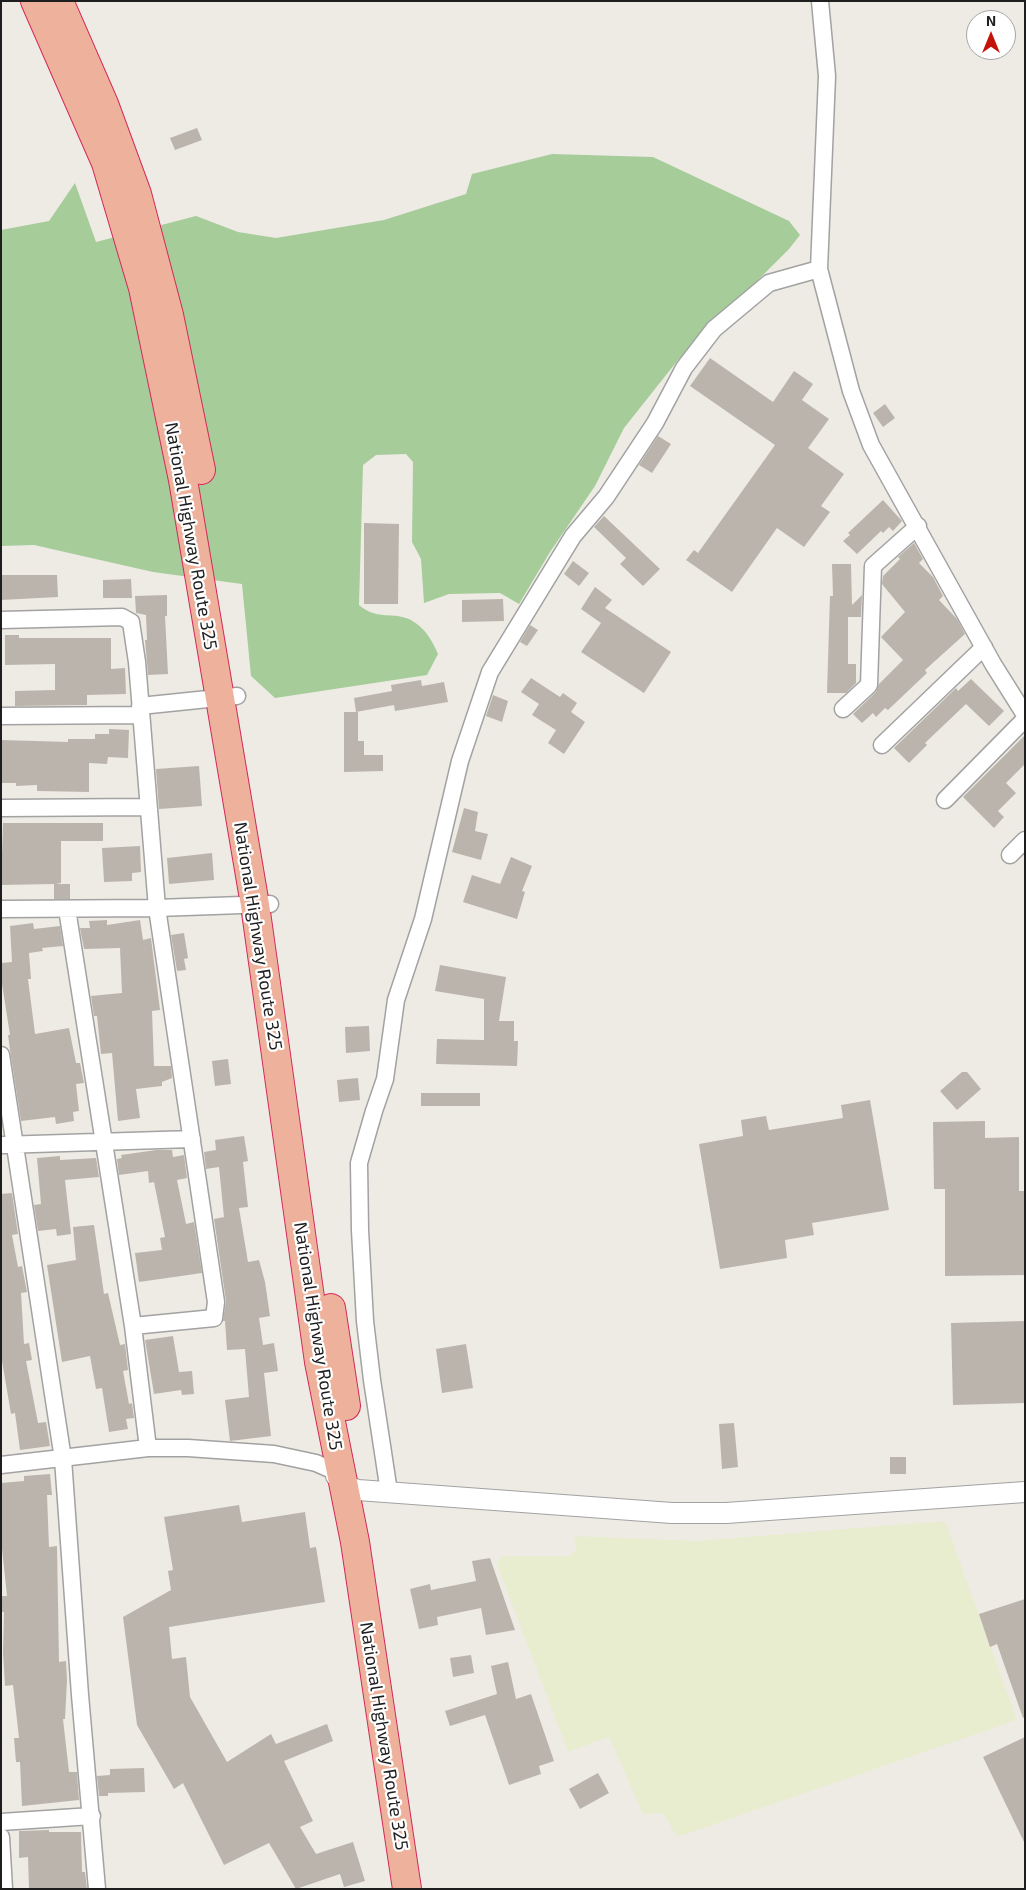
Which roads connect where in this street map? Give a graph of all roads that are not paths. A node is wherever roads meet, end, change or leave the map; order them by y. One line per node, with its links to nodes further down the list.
1 (35, 1): 8 (highway, National Highway Route 325)
2 (59, 1): 8 (highway, National Highway Route 325)
3 (820, 1): 4 (street)
4 (819, 269): 5 (street); 32 (street)
5 (918, 526): 7 (street); 9 (street)
6 (1, 620): 10 (street)
7 (984, 647): 12 (street); 13 (street)
8 (228, 696): 10 (street); 19 (highway, National Highway Route 325)
9 (843, 709)
10 (141, 710): 11 (street); 15 (street)
11 (1, 716)
12 (1025, 717): 14 (street)
13 (882, 745)
14 (945, 800)
15 (148, 807): 16 (street); 20 (street)
16 (1, 808)
17 (1025, 840): 18 (street)
18 (1010, 855)
19 (262, 904): 20 (street); 31 (highway, National Highway Route 325)
20 (157, 908): 22 (street); 24 (street)
21 (1, 909): 22 (street)
22 (67, 909): 25 (street)
23 (1, 1055): 26 (street)
24 (192, 1139): 25 (street); 27 (street)
25 (104, 1142): 26 (street); 27 (street)
26 (8, 1145): 29 (street)
27 (133, 1326): 28 (street)
28 (148, 1448): 29 (street); 31 (street)
29 (63, 1458): 30 (street); 34 (street)
30 (1, 1465)
31 (344, 1481): 32 (street); 39 (highway, National Highway Route 325); 40 (highway, National Highway Route 325)
32 (389, 1492): 33 (street)
33 (1025, 1492)
34 (92, 1816): 35 (street); 38 (street)
35 (1, 1822)
36 (1, 1837): 37 (street)
37 (4, 1889)
38 (97, 1889)
39 (408, 1889)
40 (426, 1889)

